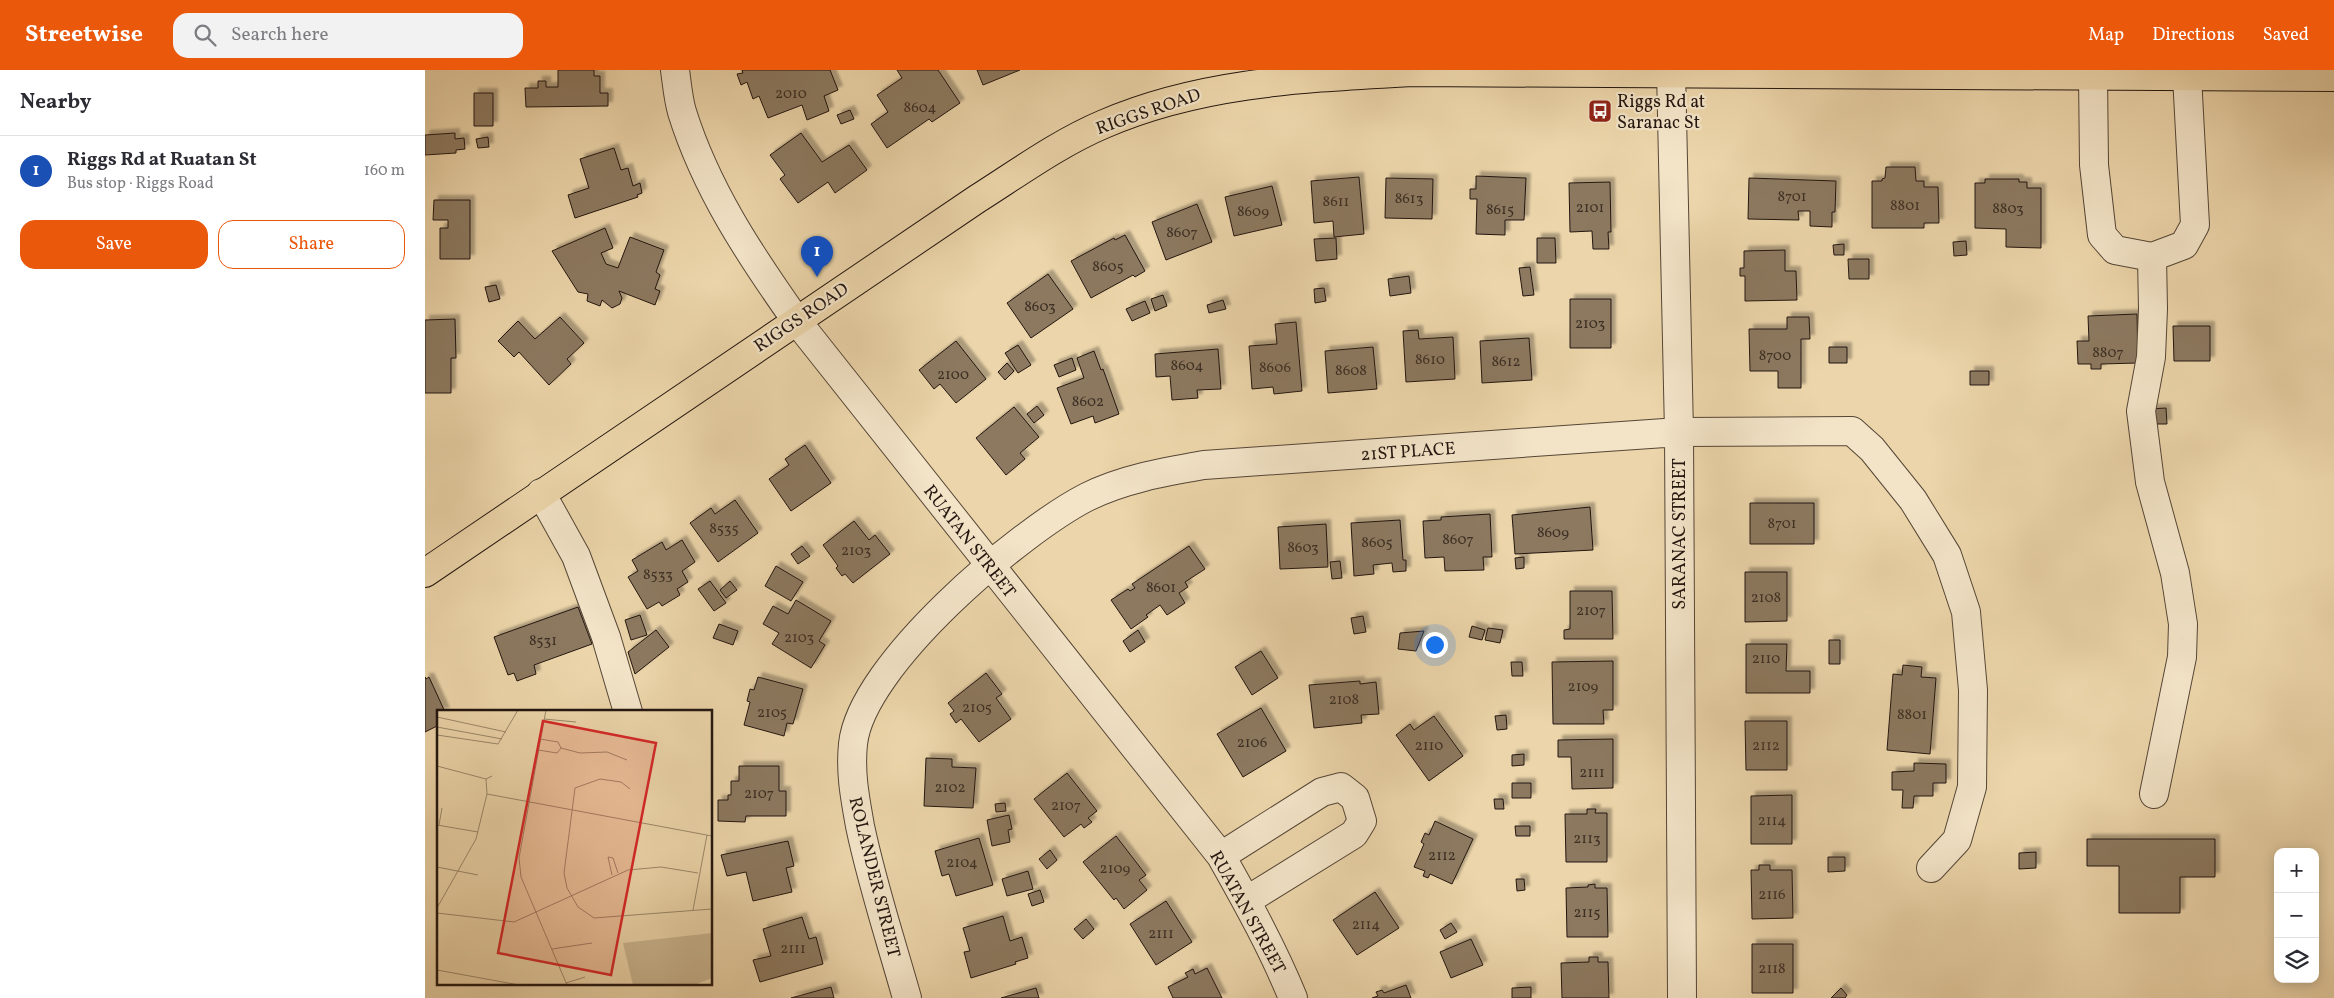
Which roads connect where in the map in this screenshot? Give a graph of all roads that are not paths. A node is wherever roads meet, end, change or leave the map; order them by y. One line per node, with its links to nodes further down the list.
1 (675, 70): 7 (street, RUATAN STREET)
2 (1671, 72): 3 (main road, RIGGS ROAD); 7 (main road, RIGGS ROAD); 8 (street, SARANAC STREET)
3 (2093, 76): 4 (main road, RIGGS ROAD); 6 (street)
4 (2187, 76): 5 (main road, RIGGS ROAD); 6 (street)
5 (2334, 77)
6 (2152, 257): 13 (street)
7 (796, 320): 9 (main road, RIGGS ROAD); 10 (street, RUATAN STREET)
8 (1679, 432): 10 (street, 21ST PLACE); 15 (street, 21ST PLACE); 19 (street, SARANAC STREET)
9 (541, 493): 11 (main road, RIGGS ROAD); 12 (street)
10 (990, 565): 14 (street, RUATAN STREET); 17 (street, ROLANDER STREET)
11 (425, 573)
12 (627, 710)
13 (2154, 794)
14 (1221, 856): 16 (street, RUATAN STREET); 16 (street)
15 (1931, 868)
16 (1246, 901): 18 (street, RUATAN STREET)
17 (907, 998)
18 (1293, 998)
19 (1682, 998)

